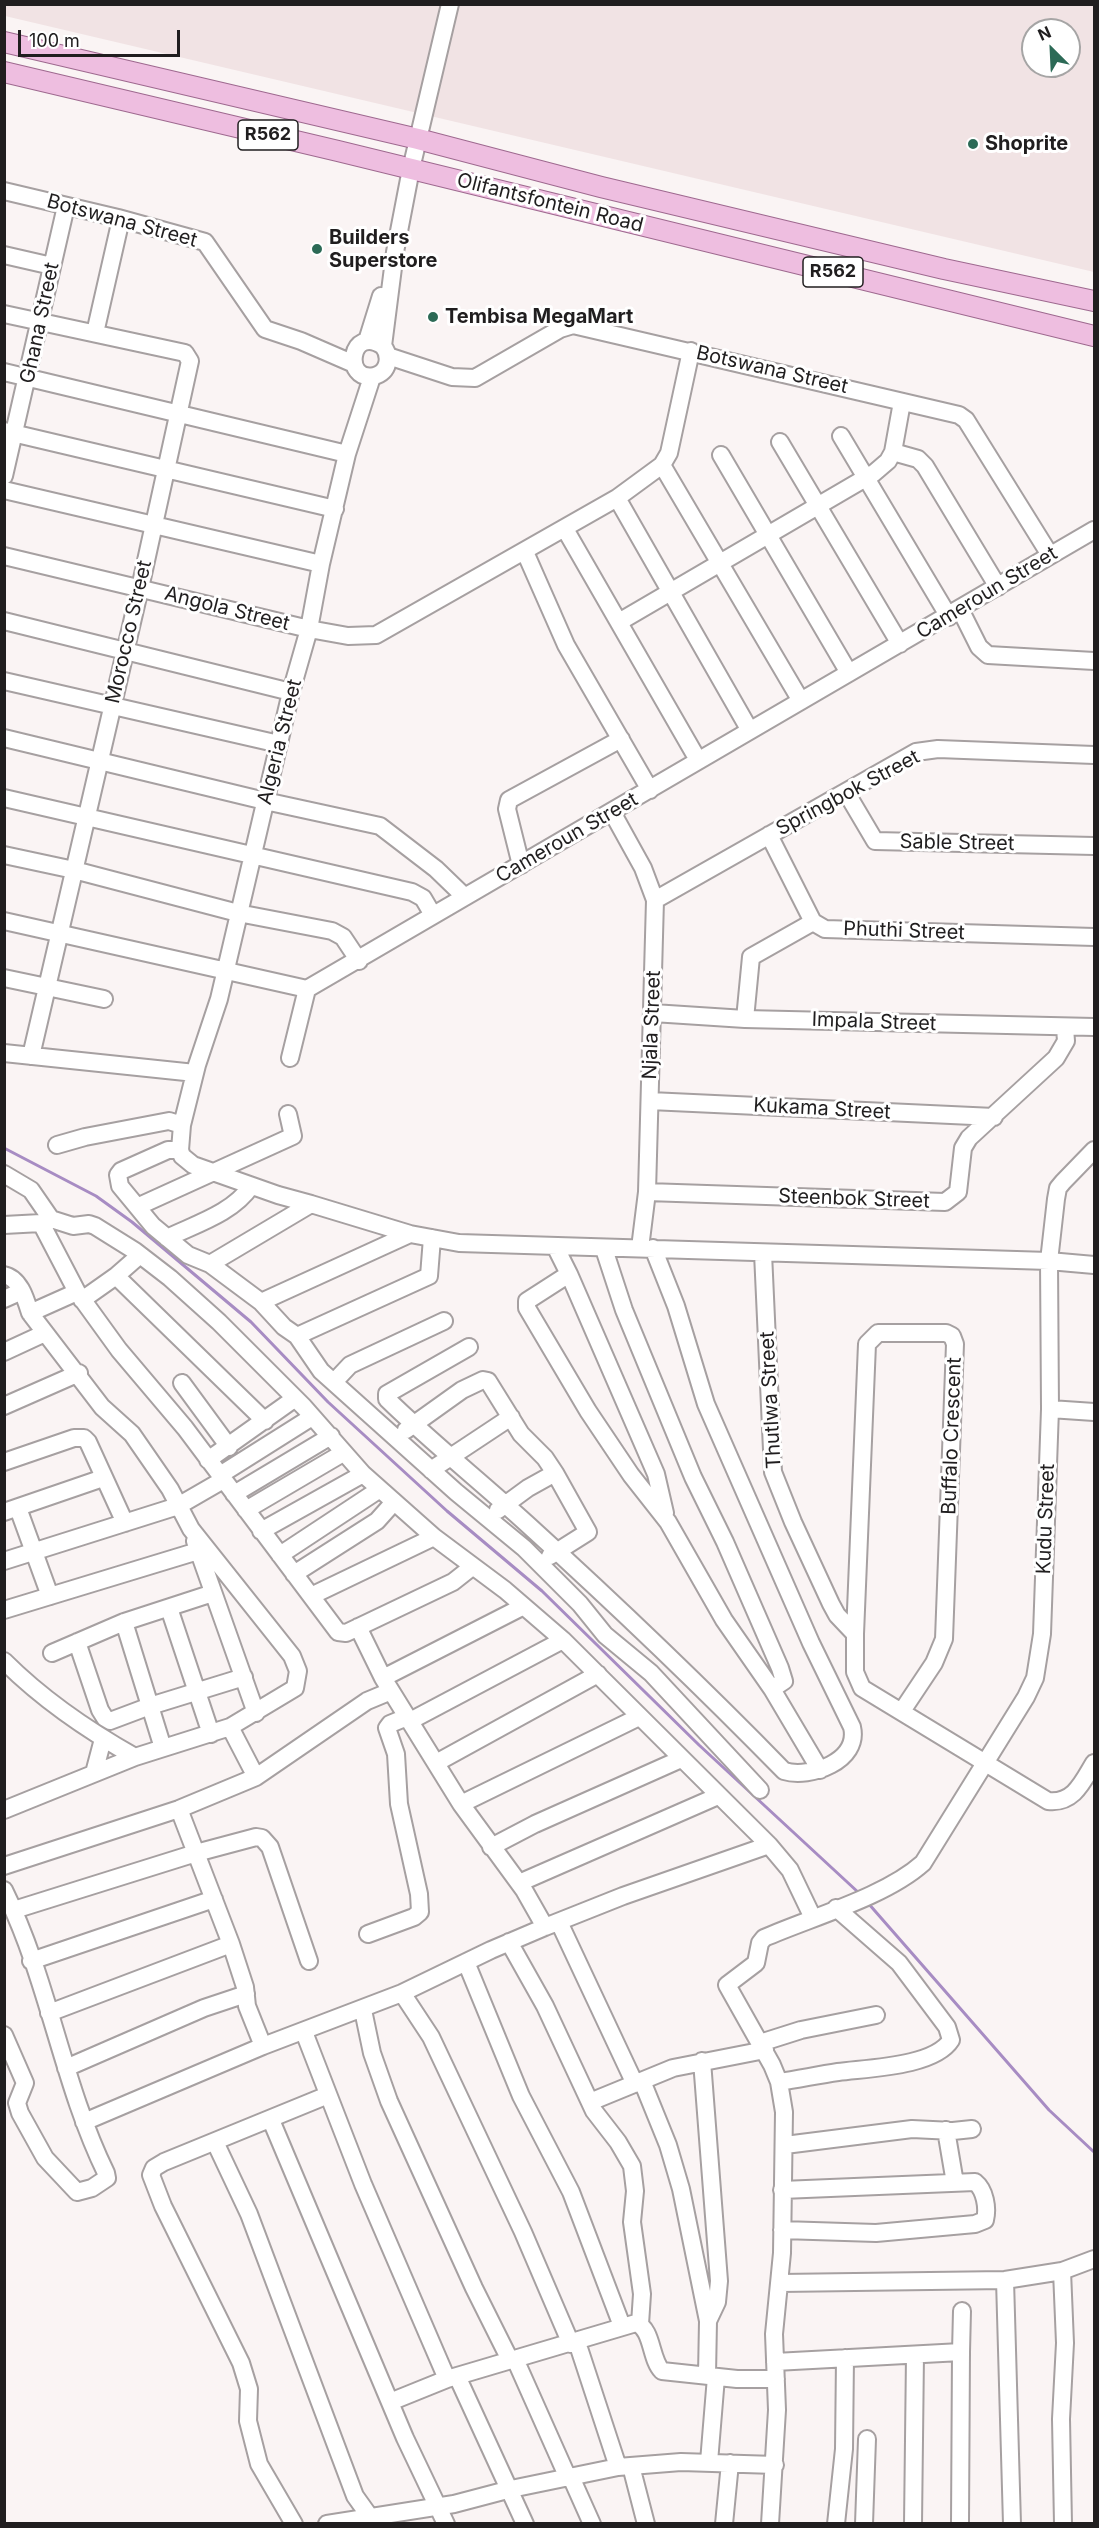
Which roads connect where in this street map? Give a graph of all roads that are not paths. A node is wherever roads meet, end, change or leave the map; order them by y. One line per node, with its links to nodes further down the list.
1 (450, 4): 4 (street, Algeria Street)
2 (4, 42): 4 (main road, Olifantsfontein Road / R562)
3 (4, 72): 5 (main road, Olifantsfontein Road / R562)
4 (418, 139): 5 (street, Algeria Street); 11 (main road, Olifantsfontein Road / R562)
5 (411, 169): 15 (main road, Olifantsfontein Road / R562); 17 (street, Algeria Street)
6 (4, 191): 7 (street, Botswana Street)
7 (66, 206): 8 (street, Botswana Street); 10 (street, Ghana Street)
8 (121, 219): 14 (street); 17 (street, Botswana Street)
9 (4, 255): 10 (street)
10 (52, 266): 13 (street, Ghana Street)
11 (1095, 301)
12 (4, 314): 13 (street, Morocco Street)
13 (41, 322): 14 (street, Morocco Street); 19 (street, Ghana Street)
14 (95, 333): 21 (street, Morocco Street)
15 (1095, 336)
16 (691, 351): 17 (street, Botswana Street); 20 (street, Botswana Street); 28 (street)
17 (371, 359): 26 (street, Algeria Street)
18 (4, 372): 19 (street)
19 (28, 378): 21 (street); 22 (street, Ghana Street)
20 (902, 402): 25 (street); 41 (street, Botswana Street)
21 (180, 414): 26 (street); 29 (street, Morocco Street)
22 (9, 432): 29 (street); 30 (street, Ghana Street)
23 (841, 436): 31 (street)
24 (780, 442): 34 (street)
25 (893, 452): 31 (street); 45 (street)
26 (347, 454): 35 (street, Algeria Street)
27 (721, 454): 39 (street)
28 (662, 465): 33 (street, Angola Street); 44 (street)
29 (167, 470): 35 (street); 36 (street, Morocco Street)
30 (4, 476)
31 (866, 477): 34 (street); 48 (street)
32 (4, 490): 36 (street)
33 (617, 498): 37 (street, Angola Street); 47 (street)
34 (818, 506): 39 (street); 52 (street)
35 (335, 509): 43 (street, Algeria Street)
36 (154, 525): 43 (street); 46 (street, Morocco Street)
37 (565, 529): 40 (street, Angola Street); 50 (street)
38 (1095, 530): 41 (street, Cameroun Street)
39 (767, 535): 44 (street); 55 (street)
40 (525, 552): 51 (street, Angola Street); 62 (street)
41 (1050, 555): 45 (street, Cameroun Street)
42 (4, 556): 46 (street, Angola Street)
43 (321, 564): 51 (street, Algeria Street)
44 (718, 564): 47 (street); 58 (street)
45 (998, 587): 48 (street, Cameroun Street)
46 (140, 588): 51 (street, Angola Street); 53 (street, Morocco Street)
47 (671, 592): 50 (street); 60 (street)
48 (955, 613): 52 (street, Cameroun Street); 54 (street)
49 (4, 621): 53 (street)
50 (618, 622): 66 (street)
51 (309, 629): 57 (street, Algeria Street)
52 (900, 644): 55 (street, Cameroun Street)
53 (125, 651): 57 (street); 59 (street, Morocco Street)
54 (1095, 661)
55 (849, 673): 58 (street, Cameroun Street)
56 (4, 681): 59 (street)
57 (291, 692): 63 (street, Algeria Street)
58 (801, 701): 60 (street, Cameroun Street)
59 (112, 706): 63 (street); 65 (street, Morocco Street)
60 (749, 729): 66 (street, Cameroun Street)
61 (4, 738): 65 (street)
62 (621, 739): 67 (street); 77 (street)
63 (279, 744): 70 (street, Algeria Street)
64 (1095, 755): 68 (street, Springbok Street)
65 (100, 760): 70 (street); 72 (street, Morocco Street)
66 (698, 760): 67 (street, Cameroun Street)
67 (650, 790): 71 (street, Cameroun Street)
68 (846, 792): 73 (street, Springbok Street); 74 (street, Sable Street)
69 (4, 798): 72 (street)
70 (266, 801): 76 (street, Algeria Street); 79 (street)
71 (612, 812): 77 (street, Cameroun Street); 80 (street, Njala Street)
72 (87, 817): 76 (street); 78 (street, Morocco Street)
73 (769, 835): 80 (street, Springbok Street); 84 (street)
74 (1095, 846)
75 (4, 855): 78 (street)
76 (253, 856): 81 (street, Algeria Street); 82 (street)
77 (521, 865): 79 (street, Cameroun Street)
78 (74, 870): 81 (street); 85 (street, Morocco Street)
79 (465, 897): 82 (street, Cameroun Street)
80 (655, 900): 93 (street, Njala Street)
81 (238, 913): 87 (street); 88 (street, Algeria Street)
82 (433, 915): 87 (street, Cameroun Street)
83 (4, 921): 85 (street)
84 (813, 922): 86 (street, Phuthi Street); 94 (street)
85 (58, 933): 88 (street); 90 (street, Morocco Street)
86 (1095, 937)
87 (359, 961): 91 (street, Cameroun Street)
88 (225, 971): 91 (street); 100 (street, Algeria Street)
89 (4, 978): 90 (street)
90 (46, 988): 92 (street); 98 (street, Morocco Street)
91 (308, 989): 99 (street)
92 (104, 999)
93 (653, 1012): 94 (street, Impala Street); 101 (street, Njala Street)
94 (745, 1019): 96 (street, Impala Street)
95 (1095, 1027): 96 (street, Impala Street)
96 (1065, 1028): 103 (street, Steenbok Street)
97 (4, 1053): 98 (street)
98 (31, 1056): 100 (street)
99 (290, 1058)
100 (196, 1069): 104 (street, Algeria Street)
101 (650, 1101): 103 (street, Kukama Street); 111 (street, Njala Street)
102 (288, 1114): 108 (street)
103 (994, 1117): 111 (street, Steenbok Street)
104 (182, 1125): 105 (street); 106 (street, Algeria Street)
105 (57, 1144)
106 (180, 1150): 108 (street); 113 (street)
107 (1095, 1150): 124 (street)
108 (214, 1172): 110 (street); 113 (street)
109 (4, 1174): 114 (street)
110 (251, 1186): 112 (street); 117 (street)
111 (647, 1192): 120 (street, Njala Street)
112 (311, 1204): 116 (street); 125 (street)
113 (139, 1206): 117 (street)
114 (46, 1221): 115 (street); 123 (street); 131 (street)
115 (4, 1226)
116 (410, 1234): 118 (street); 133 (street)
117 (167, 1238): 125 (street)
118 (432, 1238): 119 (street); 137 (street)
119 (555, 1246): 121 (street); 127 (street)
120 (647, 1248): 121 (street); 122 (street); 203 (street)
121 (604, 1249): 201 (street)
122 (764, 1253): 124 (street); 192 (street, Thutlwa Street)
123 (140, 1255): 129 (street); 143 (street)
124 (1049, 1262): 126 (street); 145 (street, Kudu Street)
125 (210, 1264): 133 (street)
126 (1095, 1265)
127 (569, 1274): 171 (street); 171 (street)
128 (4, 1275): 130 (street)
129 (116, 1276): 131 (street); 149 (street)
130 (22, 1291): 132 (street); 134 (street)
131 (80, 1296): 134 (street); 156 (street)
132 (4, 1299)
133 (261, 1302): 137 (street)
134 (30, 1312): 136 (street)
135 (444, 1321): 141 (street)
136 (45, 1333): 139 (street); 140 (street)
137 (297, 1336): 141 (street)
138 (469, 1347): 150 (street)
139 (4, 1352)
140 (79, 1373): 144 (street); 167 (street)
141 (334, 1382): 152 (street)
142 (182, 1383): 153 (street)
143 (294, 1399): 147 (street); 149 (street)
144 (4, 1406)
145 (1050, 1409): 146 (street); 216 (street, Kudu Street)
146 (1095, 1412)
147 (312, 1417): 151 (street); 161 (street)
148 (511, 1417): 150 (street); 155 (street); 159 (street)
149 (265, 1421): 153 (street)
150 (413, 1425): 152 (street); 155 (street)
151 (331, 1436): 154 (street); 164 (street)
152 (395, 1438): 158 (street)
153 (229, 1446): 156 (street)
154 (343, 1453): 160 (street); 169 (street)
155 (452, 1456): 158 (street); 166 (street)
156 (208, 1460): 161 (street)
157 (4, 1462): 162 (street)
158 (431, 1470): 170 (street)
159 (555, 1473): 166 (street); 177 (street)
160 (363, 1474): 163 (street); 174 (street)
161 (221, 1477): 164 (street); 167 (street)
162 (103, 1478): 168 (street); 172 (street)
163 (380, 1489): 165 (street); 179 (street)
164 (234, 1494): 169 (street)
165 (394, 1502): 175 (street); 183 (street)
166 (506, 1504): 170 (street); 177 (street)
167 (178, 1506): 172 (street); 173 (street)
168 (11, 1510): 178 (street)
169 (246, 1510): 174 (street)
170 (488, 1519): 181 (street)
171 (668, 1522): 201 (street)
172 (125, 1523): 178 (street)
173 (191, 1529): 176 (street); 206 (street)
174 (261, 1531): 179 (street)
175 (434, 1537): 182 (street); 186 (street)
176 (198, 1551): 184 (street); 185 (street)
177 (557, 1551): 181 (street); 218 (street)
178 (34, 1552): 180 (street); 185 (street)
179 (279, 1555): 183 (street)
180 (4, 1561)
181 (538, 1562): 221 (street)
182 (472, 1567): 187 (street); 191 (street)
183 (294, 1574): 186 (street)
184 (213, 1593): 188 (street); 198 (street)
185 (50, 1596): 189 (street)
186 (311, 1596): 191 (street)
187 (522, 1606): 193 (street); 199 (street)
188 (169, 1608): 190 (street); 202 (street)
189 (4, 1610)
190 (124, 1622): 194 (street); 204 (street)
191 (358, 1627): 199 (street)
192 (855, 1634): 200 (street, Buffalo Crescent); 205 (street, Buffalo Crescent)
193 (563, 1640): 197 (street); 208 (street)
194 (77, 1642): 195 (street); 204 (street)
195 (52, 1653)
196 (4, 1661): 211 (street)
197 (598, 1674): 207 (street); 215 (street)
198 (243, 1677): 202 (street); 206 (street)
199 (387, 1684): 208 (street); 220 (street)
200 (862, 1688): 203 (street); 205 (street)
201 (772, 1689): 218 (street)
202 (196, 1691): 204 (street); 210 (street)
203 (840, 1701): 218 (street)
204 (150, 1706): 212 (street)
205 (902, 1711): 216 (street)
206 (256, 1713): 209 (street)
207 (639, 1717): 214 (street); 223 (street)
208 (408, 1719): 215 (street); 237 (street)
209 (230, 1727): 210 (street); 220 (street)
210 (211, 1734): 212 (street)
211 (103, 1739): 213 (street); 219 (street)
212 (163, 1748): 213 (street)
213 (135, 1756): 219 (street)
214 (681, 1759): 222 (street); 227 (street)
215 (436, 1763): 223 (street)
216 (985, 1763): 217 (street); 233 (street, Kudu Street)
217 (1095, 1763)
218 (820, 1770)
219 (94, 1773): 225 (street)
220 (256, 1777): 224 (street)
221 (760, 1790)
222 (718, 1796): 226 (street); 230 (street)
223 (461, 1804): 227 (street)
224 (179, 1809): 228 (street); 229 (street)
225 (4, 1810)
226 (769, 1845): 235 (street); 236 (street)
227 (491, 1847): 230 (street)
228 (196, 1853): 232 (street); 234 (street); 241 (street)
229 (4, 1866)
230 (519, 1883): 236 (street)
231 (4, 1890): 234 (street)
232 (214, 1899): 239 (street); 240 (street)
233 (841, 1906): 235 (street, Kudu Street); 255 (street)
234 (14, 1910): 240 (street)
235 (813, 1918): 251 (street, Kudu Street)
236 (552, 1925): 238 (street); 254 (street)
237 (368, 1934)
238 (509, 1942): 242 (street); 257 (street)
239 (231, 1944): 244 (street); 246 (street)
240 (32, 1960): 246 (street)
241 (309, 1961)
242 (466, 1962): 243 (street); 274 (street)
243 (402, 1993): 245 (street); 275 (street)
244 (246, 1994): 250 (street); 253 (street)
245 (363, 2010): 248 (street); 279 (street)
246 (49, 2013): 253 (street)
247 (876, 2014): 251 (street)
248 (304, 2032): 250 (street); 256 (street)
249 (4, 2035): 259 (street)
250 (263, 2046): 259 (street)
251 (763, 2046): 252 (street); 255 (street)
252 (702, 2061): 254 (street); 272 (street)
253 (66, 2068): 259 (street)
254 (638, 2082): 257 (street); 272 (street)
255 (779, 2082): 263 (street)
256 (328, 2095): 258 (street); 282 (street)
257 (590, 2102): 273 (street)
258 (271, 2120): 262 (street); 284 (street)
259 (84, 2122)
260 (972, 2128): 261 (street)
261 (946, 2130): 263 (street); 264 (street)
262 (215, 2142): 293 (street); 294 (street)
263 (785, 2145): 265 (street)
264 (956, 2183): 265 (street); 266 (street)
265 (782, 2190): 266 (street)
266 (782, 2230): 270 (street)
267 (1095, 2259): 268 (street)
268 (1062, 2271): 269 (street); 307 (street)
269 (1005, 2280): 270 (street); 306 (street)
270 (780, 2283): 280 (street)
271 (962, 2311): 276 (street)
272 (708, 2321): 281 (street)
273 (640, 2324): 274 (street); 281 (street)
274 (622, 2326): 275 (street)
275 (574, 2343): 279 (street); 289 (street)
276 (961, 2352): 277 (street); 305 (street)
277 (915, 2355): 278 (street); 304 (street)
278 (845, 2358): 280 (street); 302 (street)
279 (513, 2359): 282 (street); 290 (street)
280 (775, 2362): 283 (street)
281 (712, 2376): 283 (street); 286 (street)
282 (452, 2377): 284 (street); 291 (street)
283 (776, 2379): 288 (street)
284 (390, 2403): 292 (street)
285 (867, 2439): 303 (street)
286 (709, 2462): 287 (street); 289 (street)
287 (730, 2463): 288 (street); 300 (street)
288 (775, 2465): 301 (street)
289 (624, 2466): 290 (street); 299 (street)
290 (569, 2477): 291 (street); 298 (street)
291 (511, 2489): 292 (street); 297 (street)
292 (437, 2507): 293 (street); 296 (street)
293 (372, 2521): 295 (street)
294 (294, 2523)
295 (327, 2523)
296 (446, 2523)
297 (525, 2523)
298 (592, 2523)
299 (646, 2523)
300 (724, 2523)
301 (770, 2523)
302 (836, 2523)
303 (864, 2523)
304 (913, 2523)
305 (960, 2523)
306 (1012, 2523)
307 (1063, 2523)

